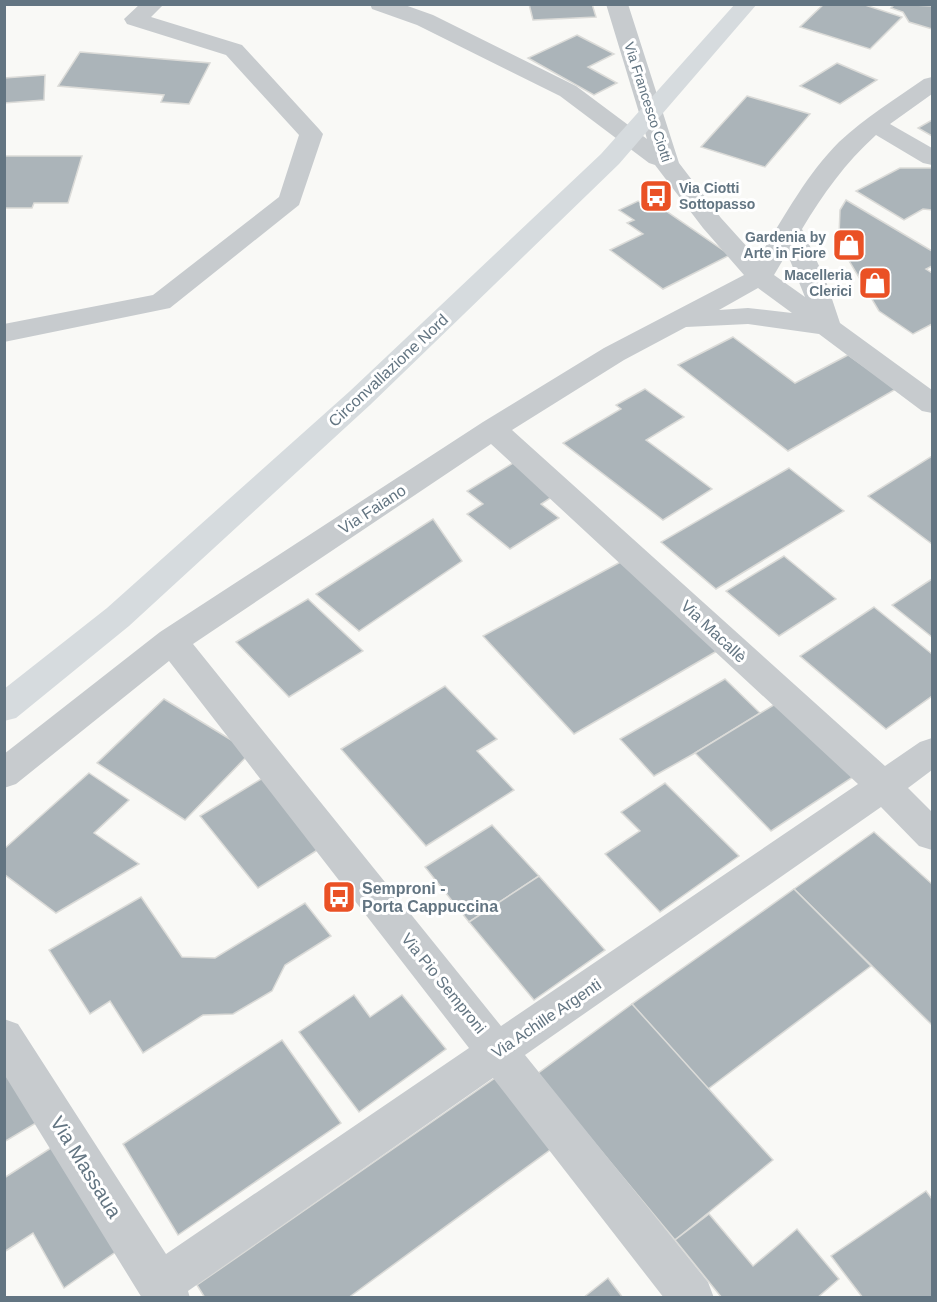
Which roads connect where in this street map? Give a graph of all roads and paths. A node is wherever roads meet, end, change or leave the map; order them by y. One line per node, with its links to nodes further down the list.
1 (154, 4): 13 (street)
2 (380, 4): 8 (street)
3 (617, 4): 8 (street, Via Francesco Ciotti)
4 (747, 4): 17 (main road, Circonvallazione Nord)
5 (933, 84): 6 (street)
6 (874, 124): 7 (street); 9 (street)
7 (933, 158)
8 (667, 165): 10 (street, Via Francesco Ciotti)
9 (789, 229): 10 (street); 12 (street)
10 (760, 277): 11 (street, Via Faiano); 12 (street, Via Francesco Ciotti)
11 (679, 320): 12 (street); 15 (street, Via Faiano)
12 (828, 327): 14 (street, Via Francesco Ciotti)
13 (4, 333)
14 (933, 404)
15 (493, 429): 16 (street, Via Faiano); 20 (street, Via Macallè)
16 (172, 641): 19 (street, Via Faiano); 23 (street, Via Pio Semproni)
17 (4, 708)
18 (933, 752): 20 (street, Via Achille Argenti)
19 (4, 774)
20 (883, 786): 21 (street, Via Macallè); 23 (street, Via Achille Argenti)
21 (933, 834)
22 (4, 1038): 24 (street, Via Massaua)
23 (498, 1050): 24 (street, Via Achille Argenti); 25 (street, Via Pio Semproni)
24 (164, 1291)
25 (692, 1298)

